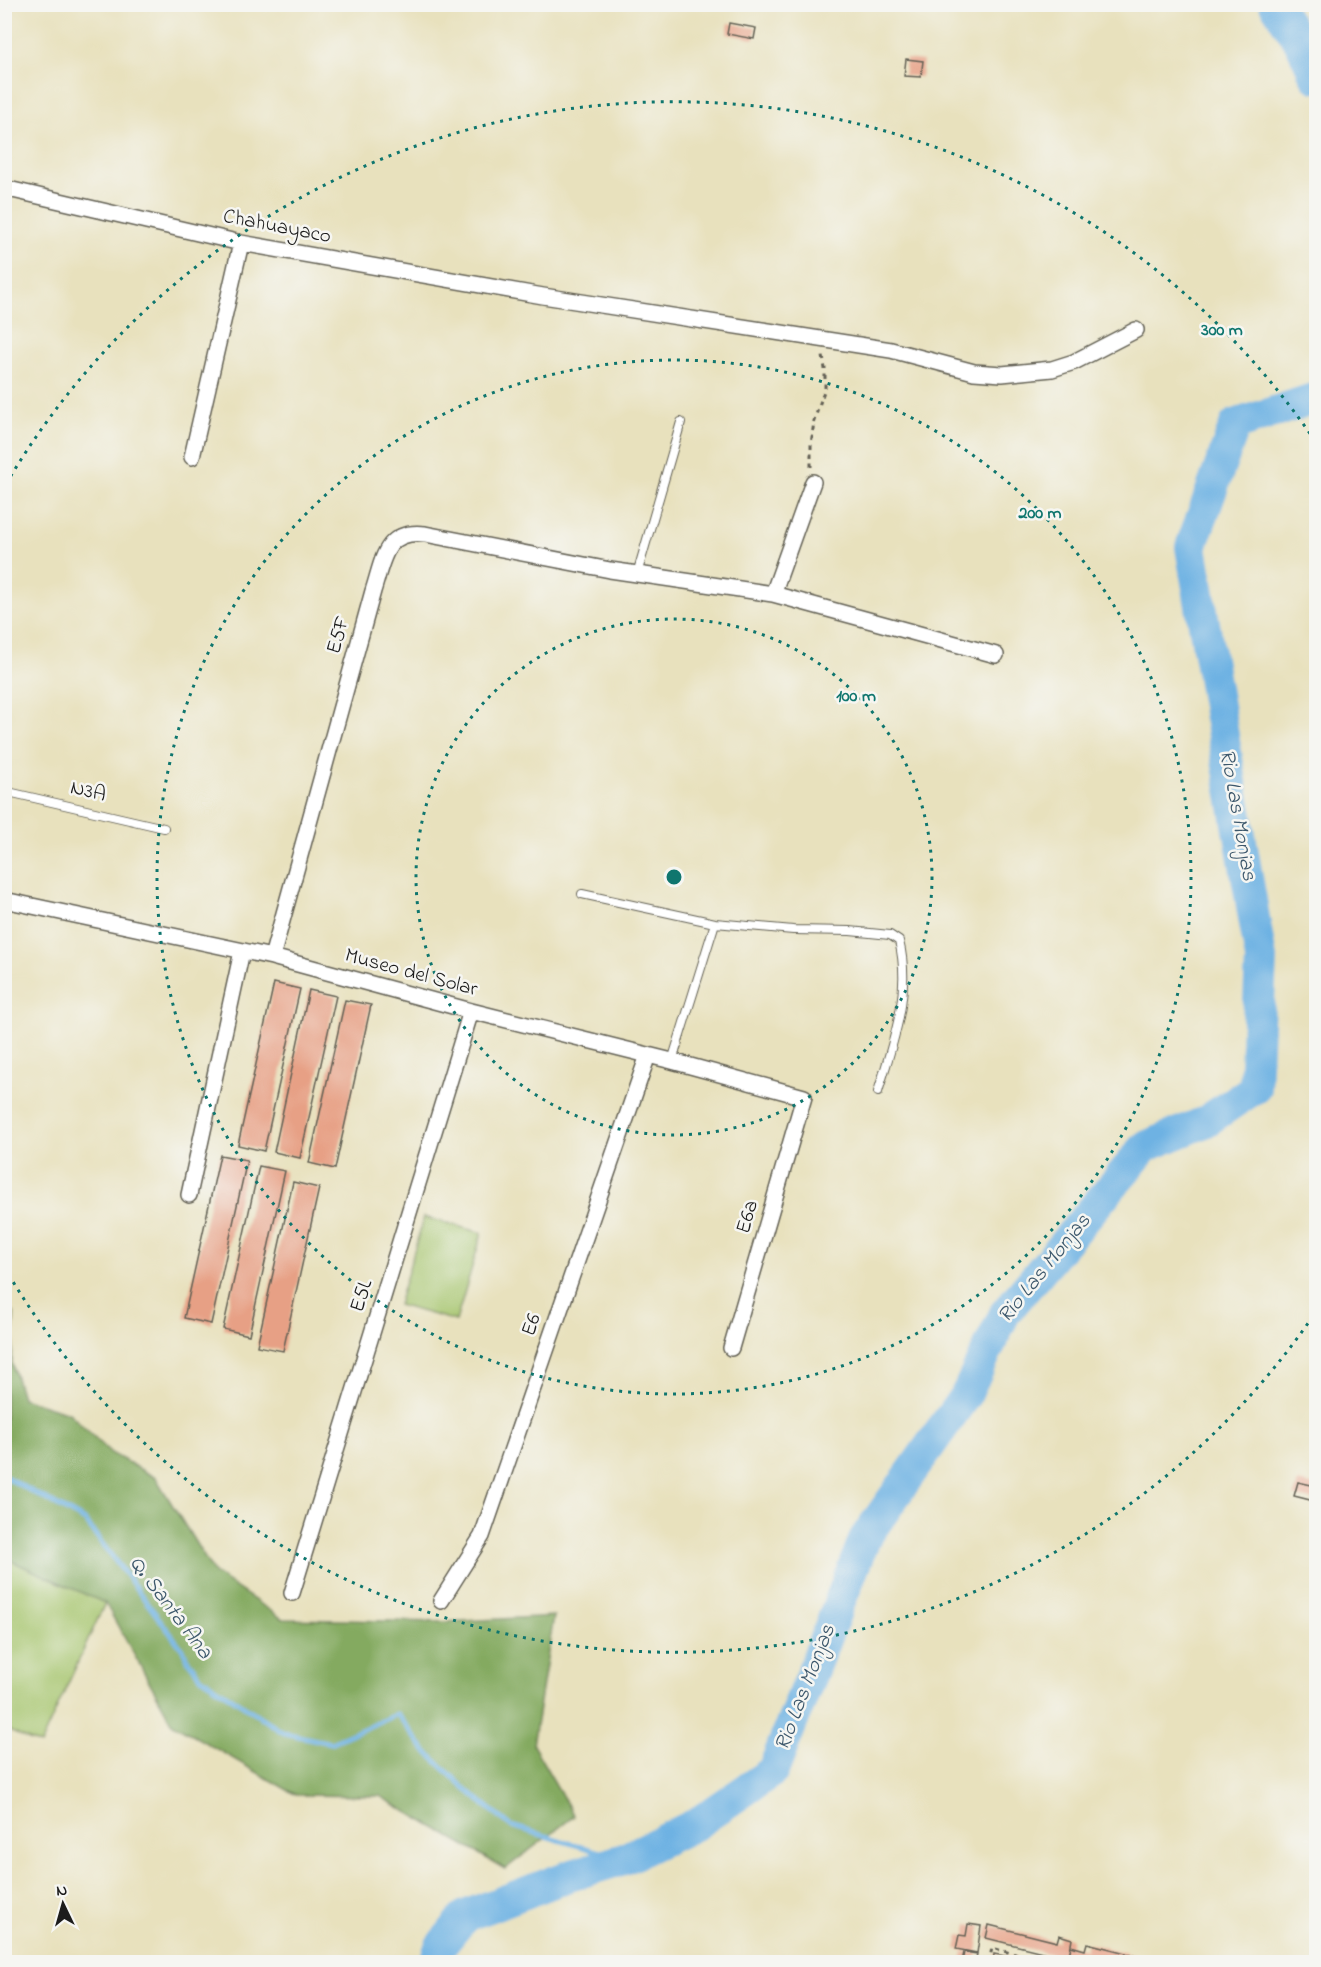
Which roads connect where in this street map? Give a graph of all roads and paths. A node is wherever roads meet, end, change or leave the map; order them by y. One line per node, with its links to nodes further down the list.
1 (4, 188): 2 (street, Chahuayaco)
2 (241, 243): 4 (street, Chahuayaco); 6 (street)
3 (1136, 330): 4 (street, Chahuayaco)
4 (810, 338): 7 (path)
5 (681, 422): 8 (lane)
6 (192, 457)
7 (813, 482): 9 (street)
8 (637, 574): 9 (street, E5F); 17 (street, E5F)
9 (773, 594): 10 (street, E5F)
10 (996, 655)
11 (4, 791): 12 (lane, N3A)
12 (164, 828)
13 (582, 894): 15 (lane)
14 (4, 900): 16 (street, Museo del Solar)
15 (715, 923): 20 (lane); 21 (lane)
16 (242, 951): 17 (street, Museo del Solar); 23 (street)
17 (272, 957): 18 (street, Museo del Solar)
18 (471, 1011): 19 (street, Museo del Solar); 25 (street, E5L)
19 (648, 1055): 20 (street, Museo del Solar); 26 (street, E6)
20 (672, 1061): 22 (street, Museo del Solar)
21 (878, 1092)
22 (804, 1097): 24 (street, E6a)
23 (189, 1195)
24 (732, 1348)
25 (292, 1593)
26 (441, 1600)
27 (989, 1962): 28 (path)
28 (1045, 1962)

